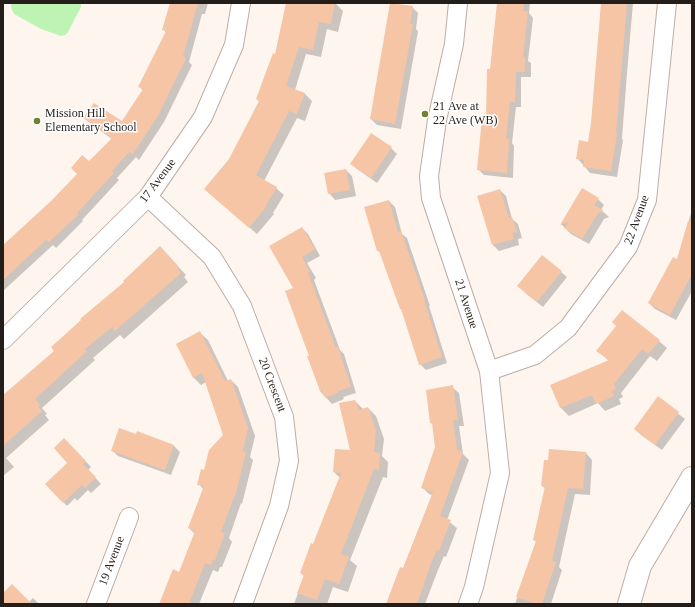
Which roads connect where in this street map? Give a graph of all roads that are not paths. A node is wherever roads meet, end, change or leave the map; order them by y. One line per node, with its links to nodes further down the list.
1 (241, 3): 4 (street, 17 Avenue)
2 (458, 3): 6 (street, 21 Avenue)
3 (667, 3): 6 (street, 22 Avenue)
4 (148, 197): 5 (street, 17 Avenue); 10 (street, 20 Crescent)
5 (3, 340)
6 (489, 371): 11 (street, 21 Avenue)
7 (692, 478): 12 (street)
8 (129, 517): 9 (street, 19 Avenue)
9 (96, 604)
10 (243, 604)
11 (468, 604)
12 (629, 604)

